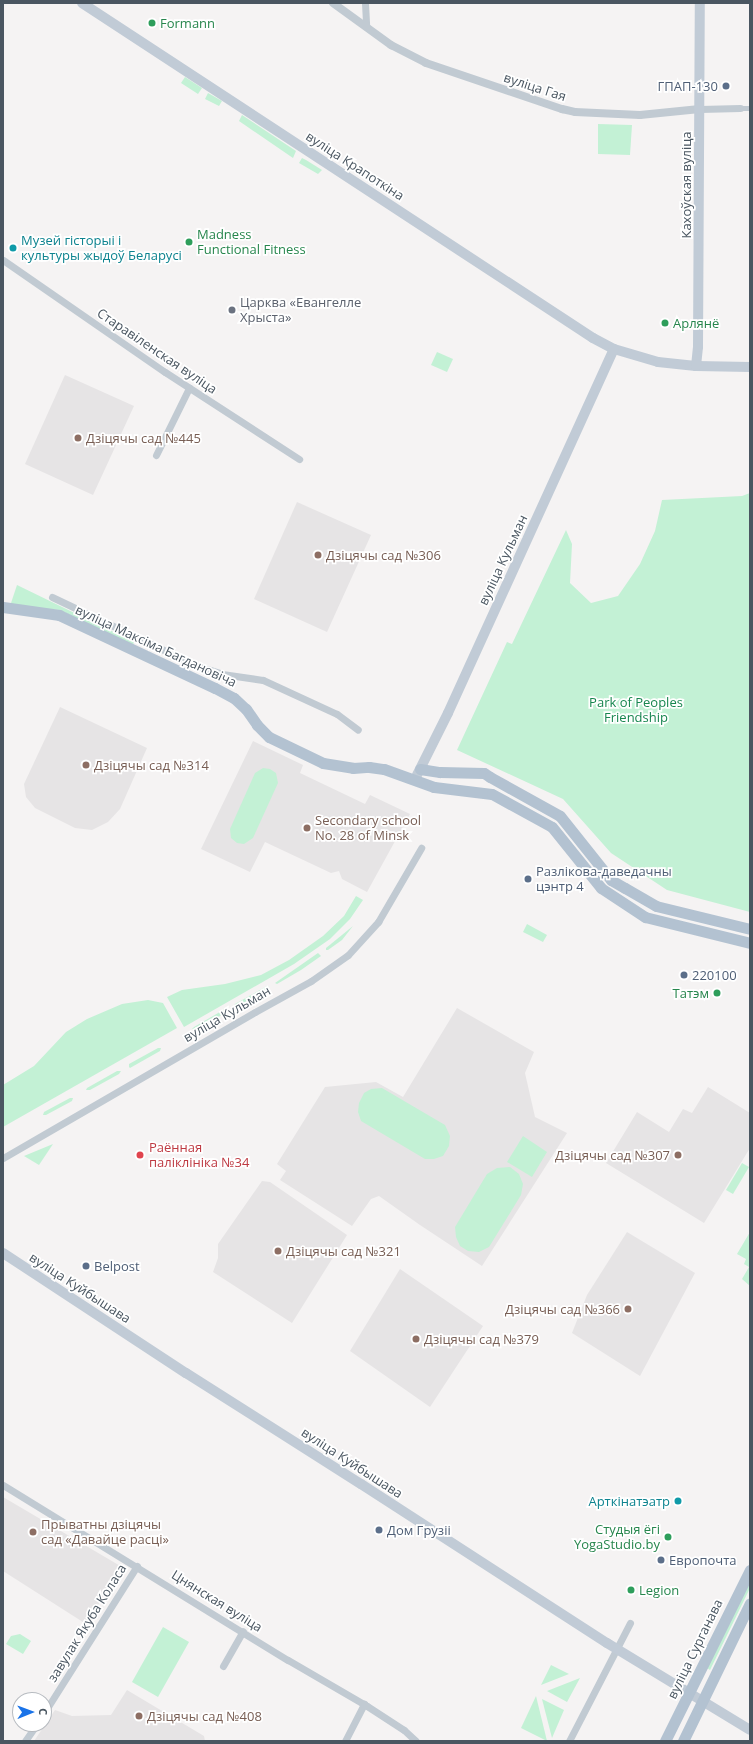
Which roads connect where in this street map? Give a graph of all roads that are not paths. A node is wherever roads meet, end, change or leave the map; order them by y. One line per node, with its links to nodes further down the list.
1 (82, 3): 10 (main road, вуліца Крапоткіна)
2 (333, 3): 5 (street, вуліца Гая)
3 (365, 3): 5 (street)
4 (700, 3): 8 (main road, Кахоўская вуліца)
5 (366, 25): 8 (street, вуліца Гая)
6 (740, 108): 7 (street, вуліца Гая); 8 (street, вуліца Гая)
7 (750, 108)
8 (700, 109): 11 (main road, Кахоўская вуліца)
9 (3, 260): 13 (street, Старавіленская вуліца)
10 (614, 349): 11 (main road, вуліца Крапоткіна); 19 (main road, вуліца Кульман)
11 (696, 366): 12 (main road, вуліца Крапоткіна)
12 (750, 367)
13 (189, 388): 14 (street); 15 (street, Старавіленская вуліца)
14 (156, 455)
15 (299, 459)
16 (52, 597): 18 (street, вуліца Максіма Багдановіча)
17 (3, 607): 20 (main road, вуліца Максіма Багдановіча)
18 (358, 730)
19 (420, 769): 20 (main road, вуліца Кульман); 22 (main road)
20 (414, 781): 23 (main road, вуліца Максіма Багдановіча)
21 (421, 848): 24 (street, вуліца Кульман)
22 (750, 929)
23 (750, 943)
24 (3, 1158)
25 (3, 1253): 32 (main road, вуліца Куйбышава)
26 (3, 1485): 27 (street, Цнянская вуліца)
27 (137, 1566): 31 (street, Цнянская вуліца); 35 (street, завулак Якуба Коласа)
28 (750, 1570): 34 (main road, вуліца Сурганава)
29 (750, 1603): 36 (main road)
30 (630, 1624): 32 (street)
31 (243, 1631): 33 (street); 37 (street, Цнянская вуліца)
32 (617, 1648): 34 (main road, вуліца Куйбышава); 43 (street)
33 (223, 1666)
34 (688, 1693): 36 (main road, вуліца Куйбышава); 44 (main road, вуліца Сурганава)
35 (52, 1700)
36 (702, 1702): 38 (main road, вуліца Куйбышава); 45 (main road)
37 (364, 1704): 41 (street); 42 (street, Цнянская вуліца)
38 (750, 1730)
39 (31, 1732): 40 (street)
40 (25, 1741)
41 (345, 1741)
42 (416, 1741)
43 (569, 1741)
44 (665, 1741)
45 (683, 1741)

